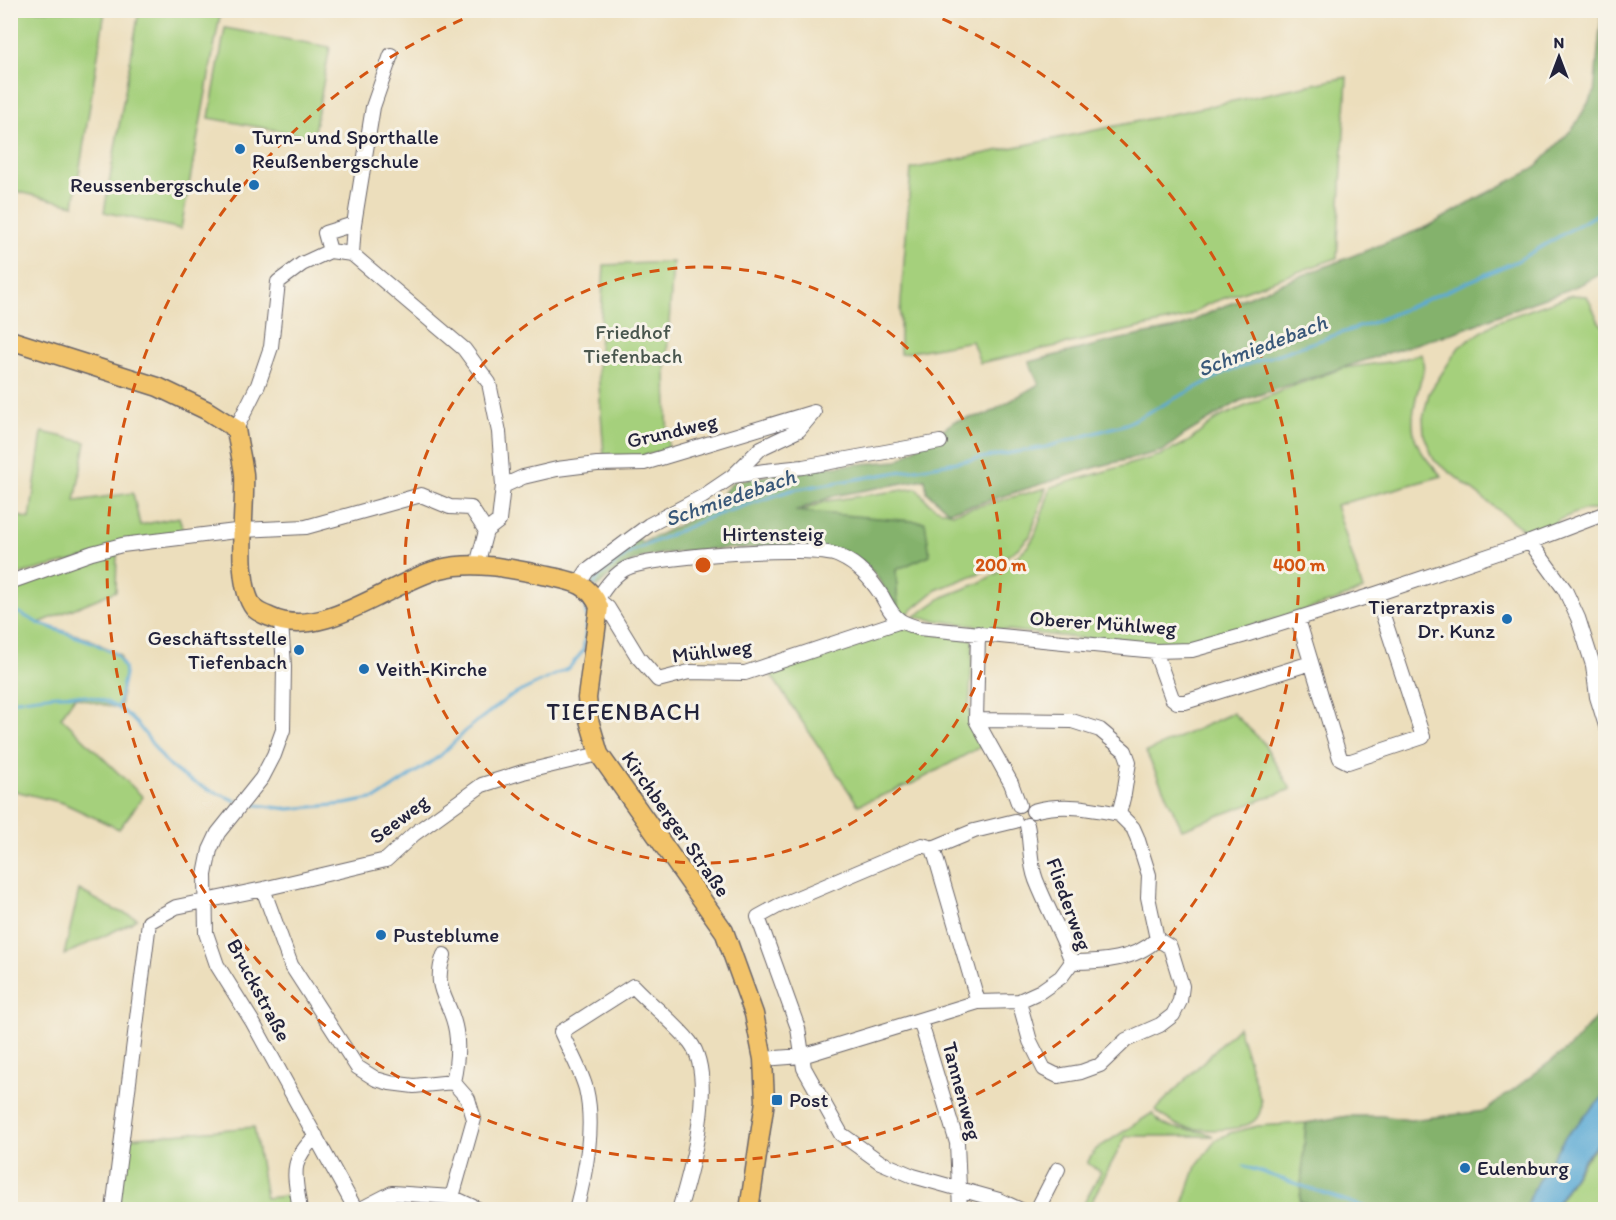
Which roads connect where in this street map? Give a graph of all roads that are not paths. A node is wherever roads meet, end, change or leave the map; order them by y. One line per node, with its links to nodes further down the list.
1 (391, 55): 2 (street)
2 (354, 224): 3 (street); 4 (street)
3 (330, 251): 4 (street); 6 (street)
4 (352, 254): 9 (street)
5 (10, 340): 6 (main road)
6 (236, 429): 11 (main road)
7 (940, 442): 8 (street)
8 (733, 476): 9 (street, Grundweg); 16 (street)
9 (503, 486): 12 (street)
10 (1605, 513): 13 (street, Oberer Mühlweg)
11 (244, 530): 12 (street); 15 (street); 20 (main road)
12 (486, 531): 14 (street)
13 (1530, 542): 17 (street, Oberer Mühlweg); 25 (street)
14 (477, 565): 16 (main road); 20 (main road)
15 (10, 582)
16 (588, 592): 19 (street, Hirtensteig); 19 (street, Mühlweg); 26 (main road, Kirchberger Straße)
17 (1376, 594): 18 (street, Oberer Mühlweg); 23 (street)
18 (1298, 619): 22 (street, Oberer Mühlweg); 23 (street)
19 (901, 621): 21 (street, Oberer Mühlweg)
20 (281, 622): 33 (street, Bruckstraße)
21 (978, 633): 22 (street, Oberer Mühlweg); 24 (street)
22 (1155, 651): 23 (street)
23 (1311, 663)
24 (976, 720): 27 (street); 29 (street)
25 (1605, 726)
26 (599, 754): 32 (street, Seeweg); 41 (main road, Kirchberger Straße)
27 (1019, 805): 28 (street); 30 (street)
28 (1033, 811): 29 (street); 30 (street)
29 (1119, 814): 34 (street)
30 (1021, 823): 31 (street); 36 (street, Fliederweg)
31 (933, 848): 38 (street); 40 (street)
32 (263, 889): 33 (street, Seeweg); 42 (street)
33 (205, 900): 43 (street, Bruckstraße); 47 (street, Seeweg)
34 (1157, 939): 36 (street); 37 (street)
35 (444, 955): 42 (street)
36 (1072, 962): 37 (street, Fliederweg)
37 (1019, 1000): 38 (street, Fliederweg)
38 (978, 1002): 39 (street, Fliederweg)
39 (921, 1020): 40 (street, Fliederweg); 45 (street, Tannenweg)
40 (802, 1056): 41 (street, Fliederweg); 45 (street)
41 (764, 1059): 53 (main road, Kirchberger Straße)
42 (453, 1082): 46 (street)
43 (316, 1136): 48 (street); 49 (street, Bruckstraße)
44 (1058, 1169): 56 (street)
45 (959, 1189): 54 (street, Tannenweg); 55 (street)
46 (452, 1197): 49 (street); 50 (street)
47 (113, 1209)
48 (300, 1209)
49 (358, 1209)
50 (480, 1209)
51 (576, 1209): 52 (street)
52 (679, 1209)
53 (749, 1209)
54 (960, 1209)
55 (1021, 1209)
56 (1037, 1209)

